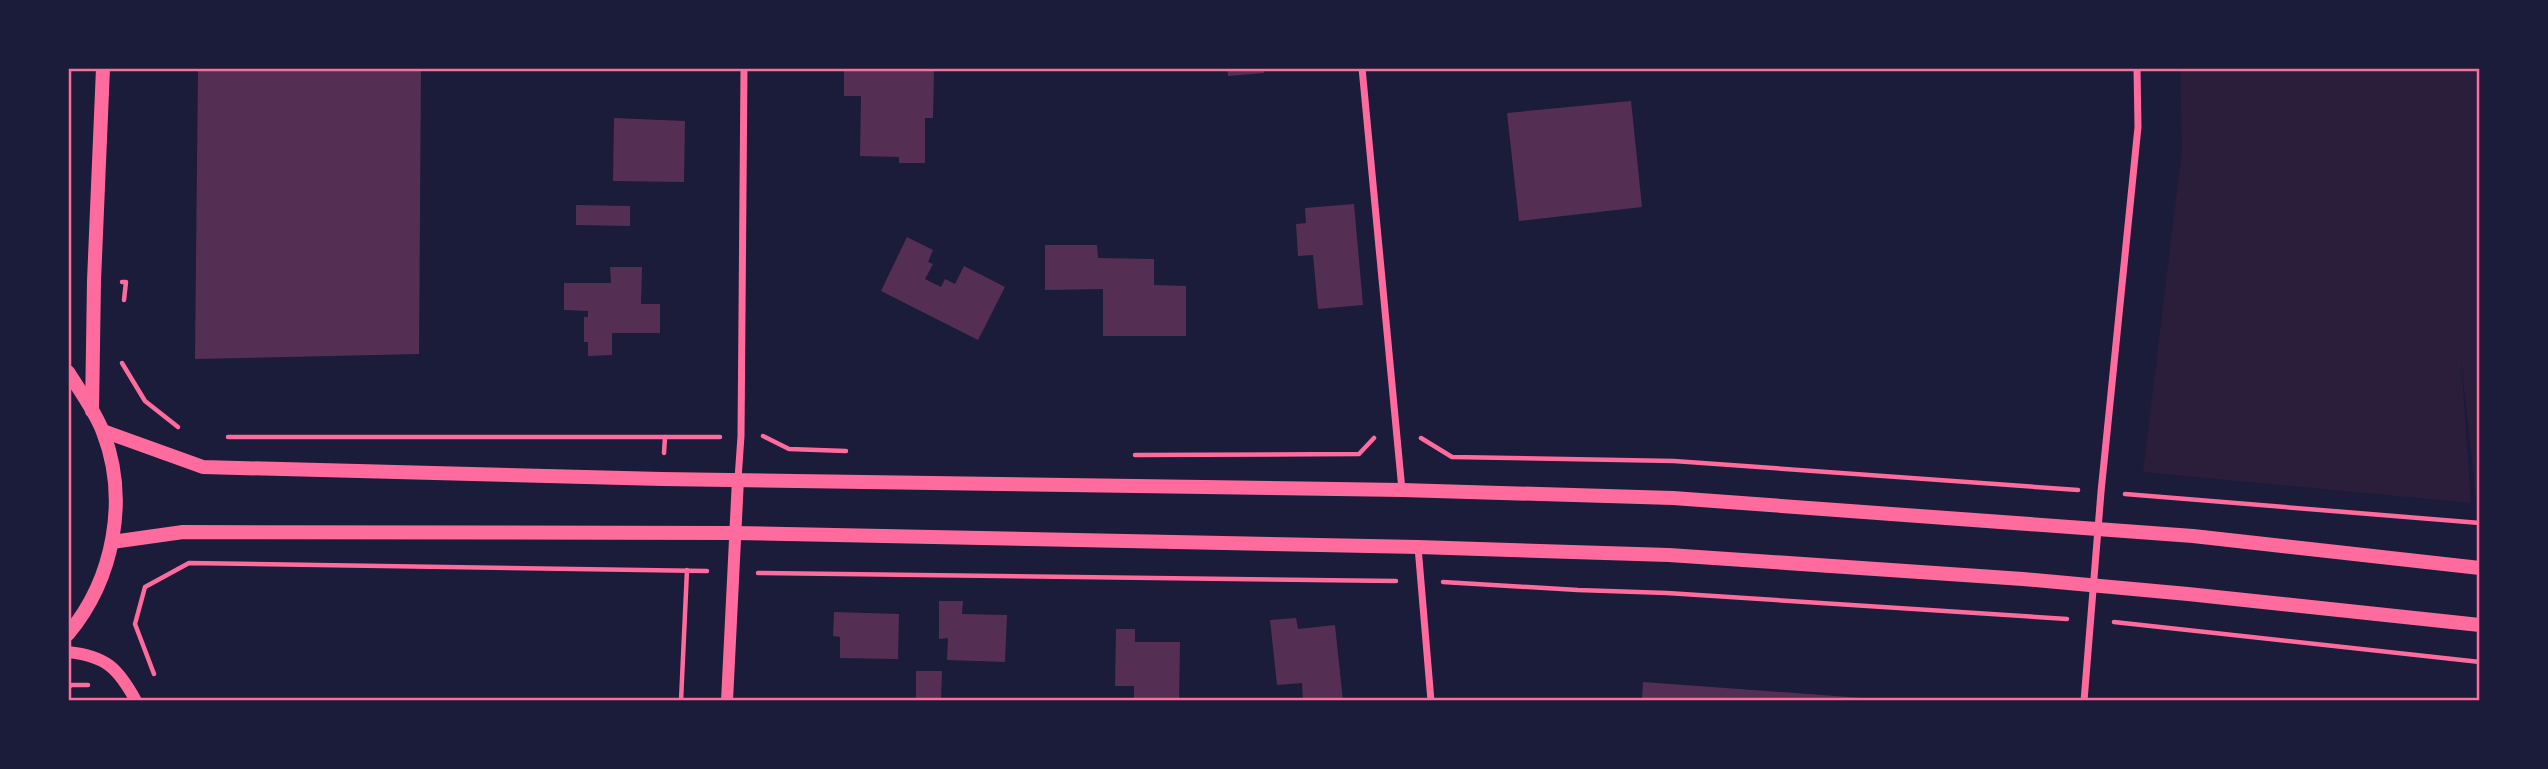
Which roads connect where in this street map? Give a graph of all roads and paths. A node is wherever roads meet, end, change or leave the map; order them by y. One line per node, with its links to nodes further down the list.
1 (103, 68): 5 (main road)
2 (744, 68): 12 (street)
3 (1362, 68): 14 (street)
4 (2137, 68): 19 (street)
5 (94, 281): 6 (path); 9 (main road)
6 (123, 307)
7 (118, 357): 10 (path)
8 (68, 372): 9 (main road)
9 (92, 411): 11 (main road)
10 (182, 430)
11 (103, 431): 17 (main road); 23 (main road)
12 (741, 436): 13 (path); 15 (path); 17 (street)
13 (218, 437)
14 (1397, 438): 16 (path); 18 (street); 19 (path)
15 (857, 452)
16 (1129, 455)
17 (738, 479): 18 (main road); 22 (street)
18 (1402, 490): 21 (main road)
19 (2101, 492): 20 (path); 21 (street)
20 (2480, 523)
21 (2099, 528): 25 (main road); 29 (street)
22 (735, 533): 23 (main road); 24 (main road); 27 (street)
23 (112, 542): 32 (main road)
24 (1418, 547): 28 (street); 29 (main road)
25 (2480, 568)
26 (687, 570): 27 (path); 35 (path); 37 (path)
27 (732, 572): 28 (path); 38 (street)
28 (1422, 581): 30 (path); 39 (street)
29 (2094, 586): 30 (street); 31 (main road)
30 (2092, 621): 34 (path); 40 (street)
31 (2480, 625)
32 (68, 634)
33 (68, 652): 36 (street)
34 (2480, 662)
35 (158, 686)
36 (136, 701)
37 (681, 701)
38 (727, 701)
39 (1431, 701)
40 (2084, 701)

